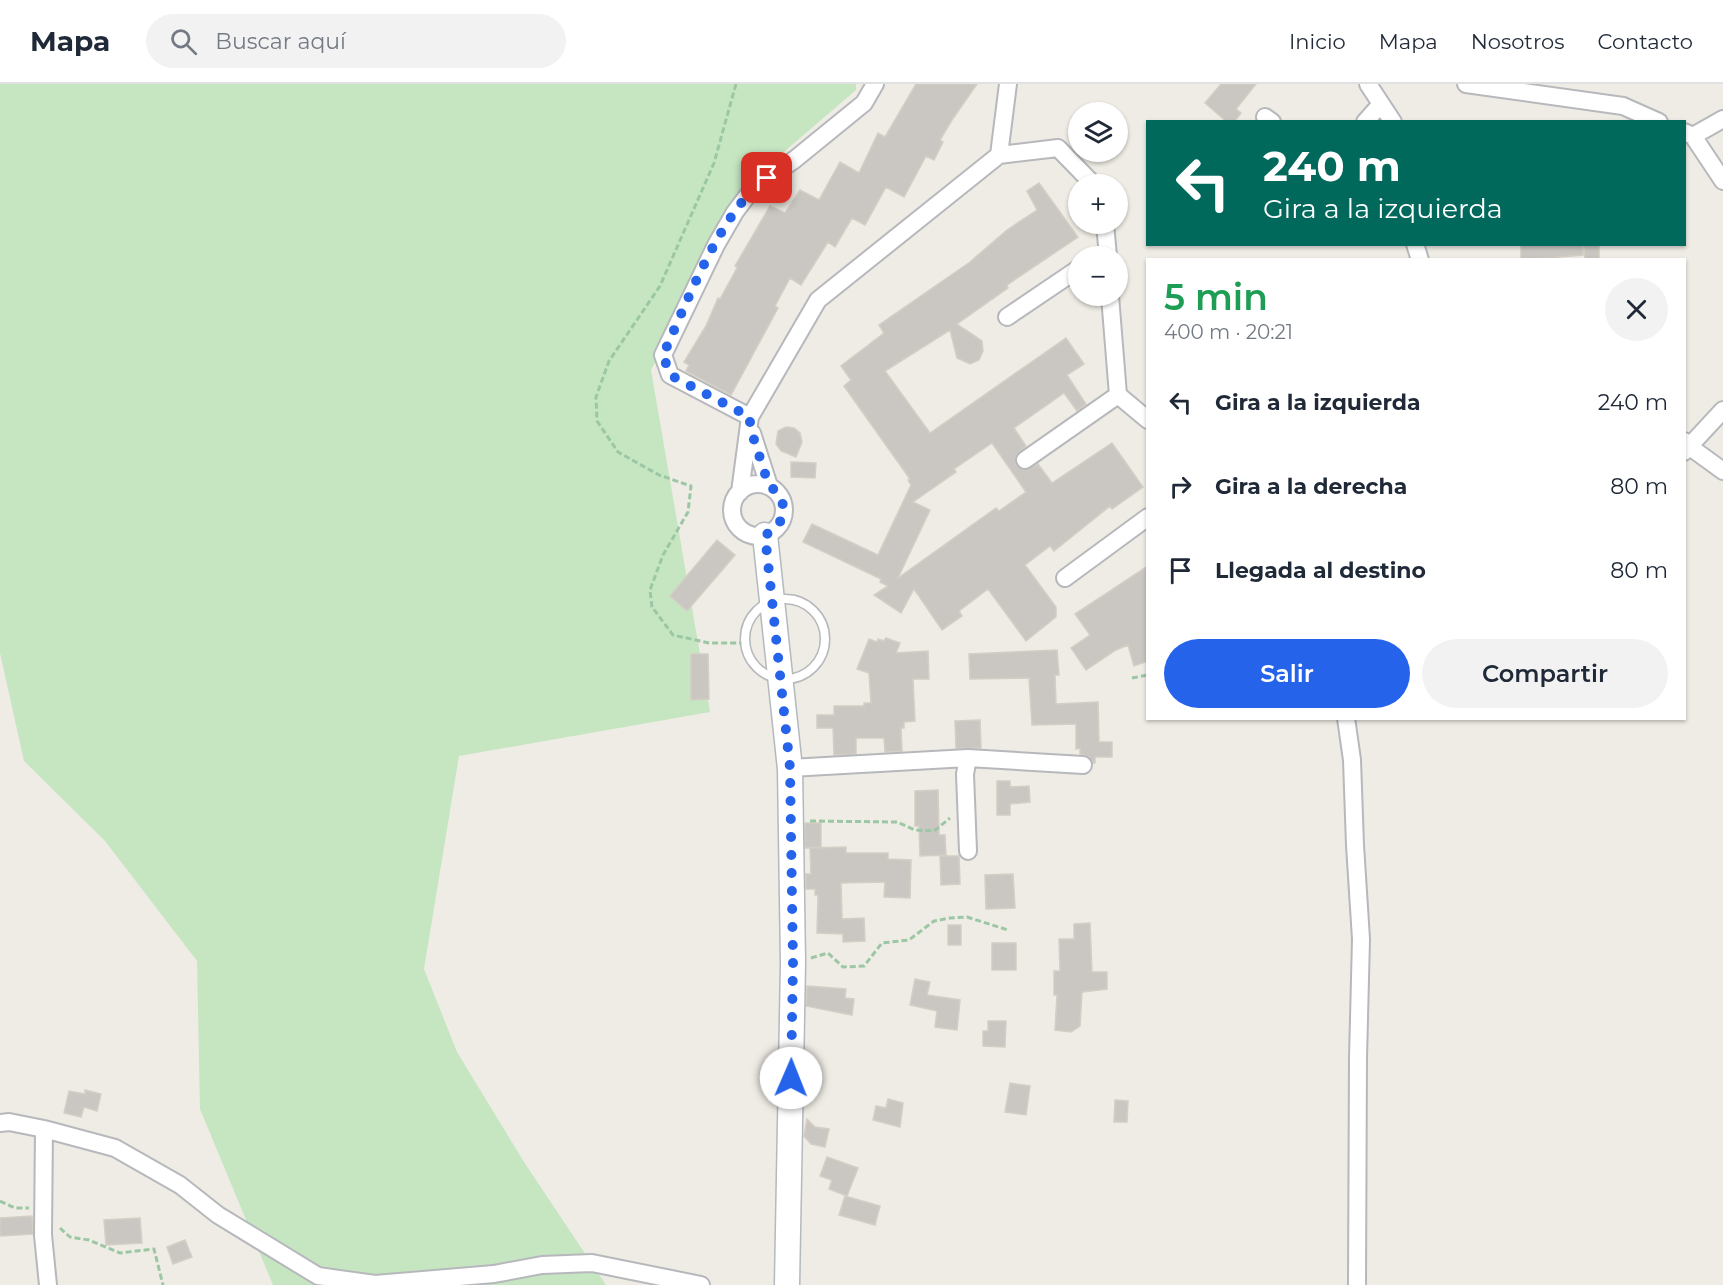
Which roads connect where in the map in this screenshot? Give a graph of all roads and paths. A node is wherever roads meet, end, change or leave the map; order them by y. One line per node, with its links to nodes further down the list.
1 (736, 84): 32 (path)
2 (875, 84): 22 (street)
3 (1008, 84): 13 (street)
4 (1368, 84): 7 (street)
5 (1466, 84): 6 (street)
6 (1525, 88): 11 (street)
7 (1381, 104): 9 (street); 10 (street)
8 (1723, 119): 12 (street)
9 (1367, 120)
10 (1392, 120)
11 (1654, 120)
12 (1689, 134): 15 (street)
13 (999, 155): 14 (street); 22 (street)
14 (1083, 174)
15 (1723, 181)
16 (1068, 275): 18 (street)
17 (1111, 306): 19 (street)
18 (1007, 317)
19 (1118, 395): 21 (street); 24 (street)
20 (1723, 410): 23 (street)
21 (1146, 418)
22 (750, 422): 26 (street); 27 (street)
23 (1686, 447): 25 (street)
24 (1025, 460)
25 (1723, 471)
26 (769, 486): 27 (street); 29 (street)
27 (740, 492): 29 (street)
28 (1146, 517): 30 (street)
29 (765, 535): 31 (street)
30 (1065, 578)
31 (774, 603): 32 (lane); 34 (street); 34 (lane)
32 (745, 643): 34 (lane)
33 (1146, 675): 35 (path)
34 (781, 677): 39 (street)
35 (1132, 678)
36 (1346, 720): 52 (street)
37 (968, 758): 38 (street); 39 (street); 40 (street)
38 (1083, 765)
39 (790, 768): 41 (street)
40 (966, 800): 41 (path); 42 (street)
41 (790, 821): 44 (street)
42 (968, 851)
43 (1008, 930): 44 (path)
44 (793, 963): 51 (street)
45 (0, 1123): 46 (street)
46 (44, 1129): 47 (street); 50 (street)
47 (42, 1203): 48 (street); 49 (path)
48 (48, 1285)
49 (163, 1285)
50 (701, 1285)
51 (787, 1285)
52 (1357, 1285)

